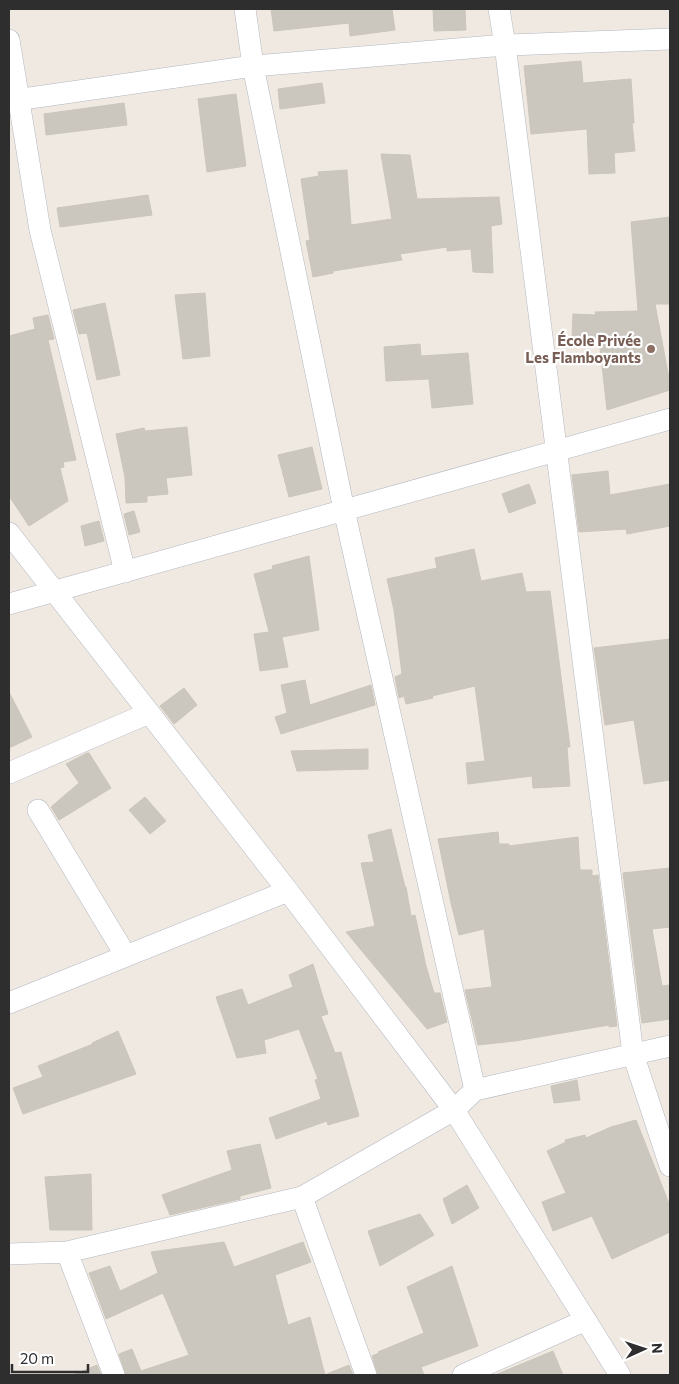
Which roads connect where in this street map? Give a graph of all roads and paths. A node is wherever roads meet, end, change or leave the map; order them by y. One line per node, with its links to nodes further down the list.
1 (244, 9): 6 (street)
2 (499, 9): 5 (street)
3 (670, 39): 5 (street)
4 (9, 40): 7 (street)
5 (505, 45): 6 (street); 9 (street)
6 (253, 66): 7 (street); 10 (street)
7 (14, 100): 12 (street)
8 (670, 419): 9 (street)
9 (556, 450): 10 (street); 22 (street)
10 (344, 510): 12 (street); 23 (street)
11 (9, 533): 13 (street)
12 (125, 572): 13 (street)
13 (55, 591): 14 (street); 15 (street)
14 (9, 604)
15 (149, 713): 16 (street); 18 (street)
16 (9, 773)
17 (38, 810): 19 (street)
18 (288, 891): 19 (street); 24 (street)
19 (126, 956): 20 (street)
20 (9, 1003)
21 (670, 1046): 22 (street)
22 (633, 1054): 23 (street); 25 (street)
23 (475, 1090): 24 (street)
24 (454, 1110): 26 (street); 29 (street)
25 (670, 1166)
26 (302, 1197): 27 (street); 31 (street)
27 (67, 1252): 28 (street); 30 (street)
28 (9, 1254)
29 (586, 1320): 32 (street); 33 (street)
30 (114, 1375)
31 (366, 1375)
32 (463, 1375)
33 (620, 1375)

